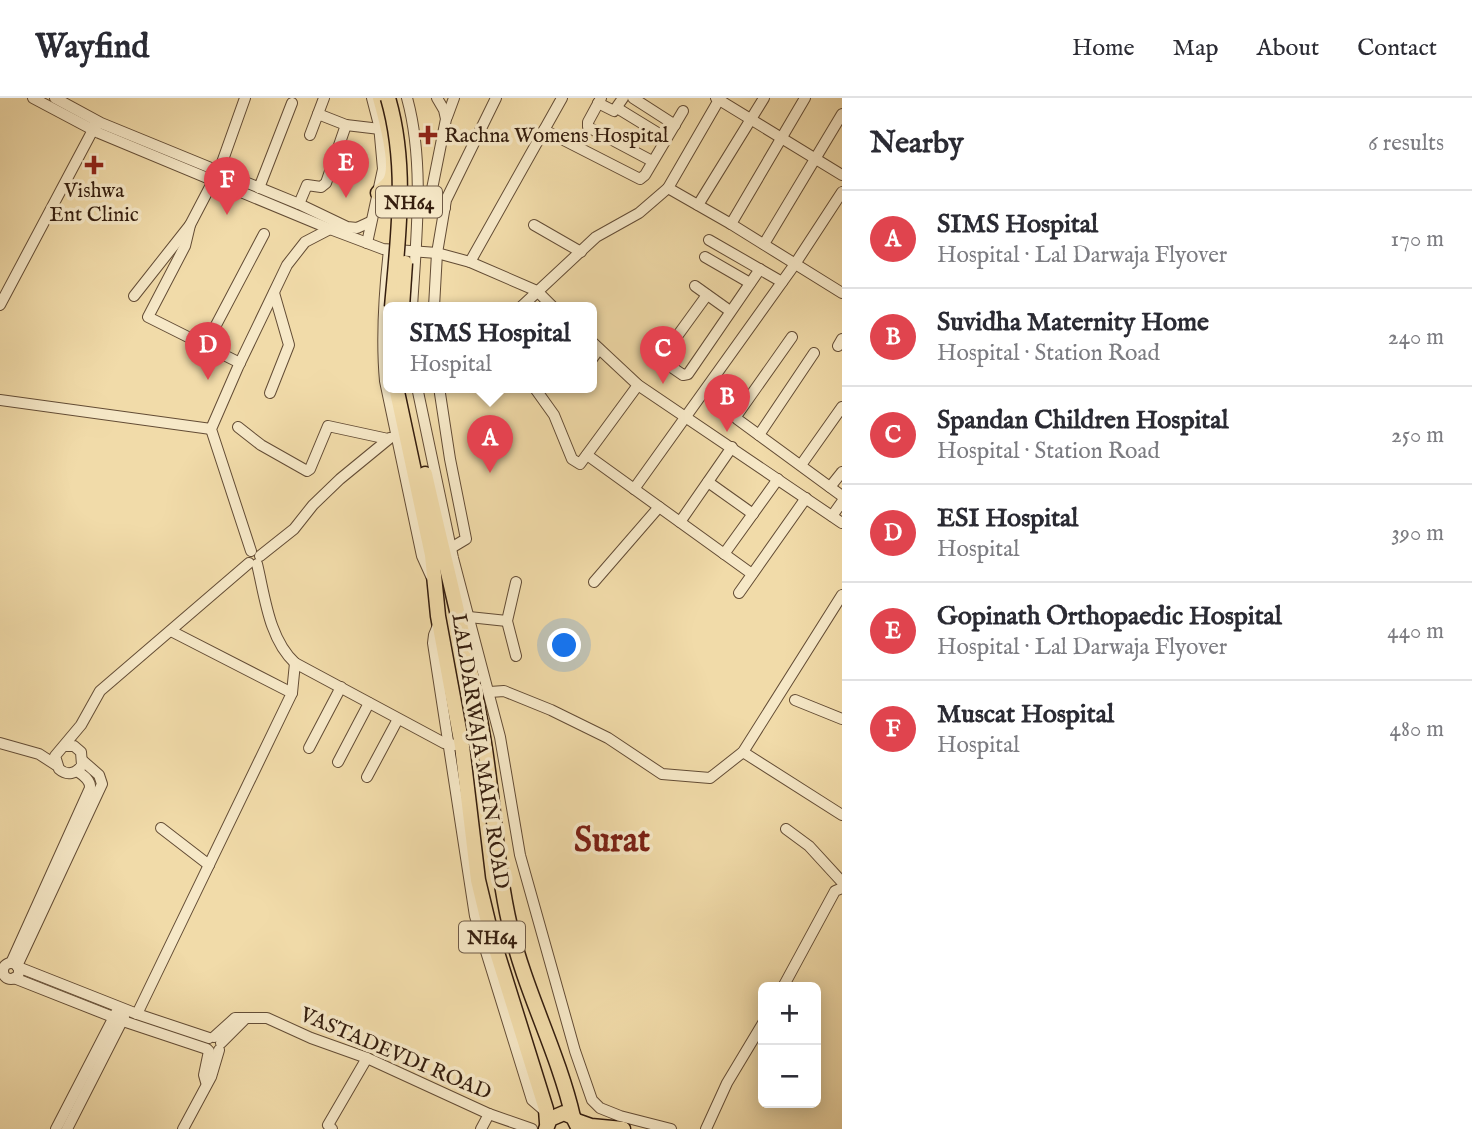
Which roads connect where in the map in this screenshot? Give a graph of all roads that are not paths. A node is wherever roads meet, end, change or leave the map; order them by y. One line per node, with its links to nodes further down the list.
1 (33, 98): 27 (street)
2 (55, 98): 27 (street)
3 (245, 98): 37 (street)
4 (324, 98): 22 (street)
5 (372, 98): 26 (street)
6 (380, 98): 26 (highway)
7 (388, 98): 74 (highway, NH64, bridge)
8 (398, 98): 75 (highway, NH64, bridge)
9 (407, 98): 42 (street)
10 (438, 98): 24 (street)
11 (454, 98): 24 (street)
12 (496, 98): 47 (street)
13 (562, 98): 30 (street)
14 (633, 98): 29 (street)
15 (764, 98): 25 (street)
16 (805, 98): 33 (street)
17 (718, 99): 25 (street); 39 (street)
18 (600, 101): 20 (street); 35 (street)
19 (292, 103): 38 (street)
20 (620, 103): 32 (street)
21 (683, 111): 29 (street)
22 (318, 114): 28 (street); 31 (street)
23 (842, 114): 34 (street)
24 (446, 119): 44 (street)
25 (751, 120): 33 (street); 45 (street)
26 (383, 122): 28 (street); 41 (highway)
27 (95, 125): 37 (street); 80 (street)
28 (346, 125): 43 (street)
29 (675, 125): 32 (street)
30 (544, 130): 35 (street); 62 (street)
31 (310, 135)
32 (666, 138): 35 (street)
33 (781, 138): 34 (street); 49 (street)
34 (815, 159): 36 (street); 56 (street)
35 (652, 161)
36 (842, 175)
37 (216, 176): 38 (street); 50 (street); 52 (street)
38 (259, 188): 43 (street)
39 (668, 188): 45 (street); 59 (street)
40 (842, 192): 46 (street)
41 (378, 193): 42 (street); 48 (street)
42 (418, 202): 44 (street); 58 (street)
43 (299, 204): 48 (street)
44 (429, 204): 47 (street)
45 (698, 205): 49 (street)
46 (838, 205): 63 (street)
47 (445, 208): 60 (street)
48 (370, 222): 55 (street)
49 (731, 224): 56 (street)
50 (190, 225): 72 (street); 85 (street)
51 (534, 225): 59 (street)
52 (330, 229): 55 (street); 70 (street)
53 (264, 234): 85 (street)
54 (709, 240): 64 (street)
55 (367, 243): 57 (street)
56 (764, 244): 63 (street)
57 (389, 250): 58 (street); 73 (street)
58 (416, 252): 60 (street); 76 (street)
59 (581, 252): 68 (street)
60 (437, 253): 62 (street); 77 (street)
61 (705, 257): 66 (street)
62 (470, 262): 68 (street)
63 (795, 264): 65 (street); 69 (street)
64 (760, 269): 65 (street); 66 (street)
65 (782, 282): 99 (street)
66 (750, 284): 82 (street)
67 (695, 286): 71 (street)
68 (537, 291): 78 (street); 79 (street)
69 (841, 291)
70 (274, 293): 88 (street); 90 (street)
71 (707, 295): 82 (street); 82 (street)
72 (134, 296)
73 (384, 302)
74 (392, 302)
75 (402, 302)
76 (412, 302)
77 (434, 302)
78 (526, 302)
79 (548, 302)
80 (0, 305)
81 (383, 307): 83 (street)
82 (730, 311)
83 (383, 325)
84 (792, 337): 102 (street)
85 (205, 346): 88 (street)
86 (597, 348): 89 (street)
87 (814, 353): 102 (street)
88 (240, 363): 101 (street)
89 (638, 385): 99 (street); 105 (street)
90 (270, 393)
91 (389, 393): 103 (street)
92 (398, 393): 120 (highway, NH64)
93 (407, 393): 120 (highway, NH64)
94 (418, 393): 120 (street)
95 (440, 393): 120 (street)
96 (538, 393): 105 (street)
97 (0, 400): 101 (street)
98 (842, 407): 106 (street)
99 (685, 416): 104 (street); 111 (street)
100 (237, 426): 103 (street)
101 (211, 429): 122 (street)
102 (759, 435): 106 (street)
103 (393, 437): 122 (street); 126 (street)
104 (732, 447): 108 (street); 109 (street)
105 (587, 455): 111 (street)
106 (801, 465): 110 (street)
107 (842, 472): 110 (street)
108 (778, 479): 113 (street); 116 (street)
109 (708, 482): 116 (street); 118 (street)
110 (831, 487): 112 (street)
111 (634, 489): 115 (street)
112 (842, 496)
113 (806, 498): 117 (street); 123 (street)
114 (842, 502): 117 (street)
115 (659, 508): 118 (street); 125 (street)
116 (753, 513): 121 (street)
117 (832, 516): 119 (street)
118 (680, 522): 121 (street)
119 (842, 523)
120 (441, 549): 126 (highway, NH64); 129 (highway, NH64)
121 (724, 554): 123 (street)
122 (254, 559): 131 (street); 133 (street)
123 (752, 574): 127 (street)
124 (516, 582): 130 (street)
125 (594, 582)
126 (435, 586): 145 (highway, LALDARWAJA MAIN ROAD / NH64)
127 (739, 593)
128 (842, 595): 149 (street)
129 (465, 612): 130 (street); 135 (street); 144 (highway, LALDARWAJA MAIN ROAD / NH64)
130 (507, 621): 132 (street)
131 (171, 631): 136 (street); 141 (street)
132 (516, 656)
133 (295, 663): 134 (street); 136 (street)
134 (341, 687): 138 (street); 146 (street)
135 (490, 692): 142 (street); 149 (street)
136 (292, 693): 159 (street)
137 (795, 700): 140 (street)
138 (369, 703): 139 (street); 152 (street)
139 (398, 719): 145 (street); 155 (street)
140 (842, 719)
141 (82, 725): 147 (street); 148 (street)
142 (500, 737): 144 (street); 179 (street)
143 (0, 743): 150 (street)
144 (484, 743): 171 (highway, LALDARWAJA MAIN ROAD / NH64)
145 (456, 745): 170 (highway, LALDARWAJA MAIN ROAD / NH64)
146 (309, 748)
147 (61, 749): 148 (street); 150 (street); 153 (street)
148 (79, 750): 151 (street)
149 (743, 752): 156 (street)
150 (38, 754): 153 (street)
151 (83, 761): 154 (street); 162 (street)
152 (338, 762)
153 (56, 765): 154 (street)
154 (77, 771): 162 (street)
155 (366, 777)
156 (842, 815)
157 (161, 828): 159 (street)
158 (786, 829): 160 (street)
159 (208, 865): 164 (street)
160 (842, 882)
161 (842, 888): 163 (street)
162 (8, 970): 164 (street); 165 (street)
163 (786, 982)
164 (128, 1010): 165 (street); 167 (street)
165 (118, 1019): 167 (street); 172 (street); 173 (street)
166 (758, 1031): 180 (street)
167 (213, 1045): 168 (street, VASTADEVDI ROAD); 174 (street)
168 (367, 1058): 169 (street, VASTADEVDI ROAD); 175 (street)
169 (489, 1114): 176 (street); 177 (street, VASTADEVDI ROAD)
170 (546, 1121): 171 (highway, NH64)
171 (576, 1122): 178 (highway, NH64)
172 (56, 1129)
173 (67, 1129)
174 (183, 1129)
175 (332, 1129)
176 (481, 1129)
177 (533, 1129)
178 (622, 1129)
179 (671, 1129)
180 (706, 1129)

